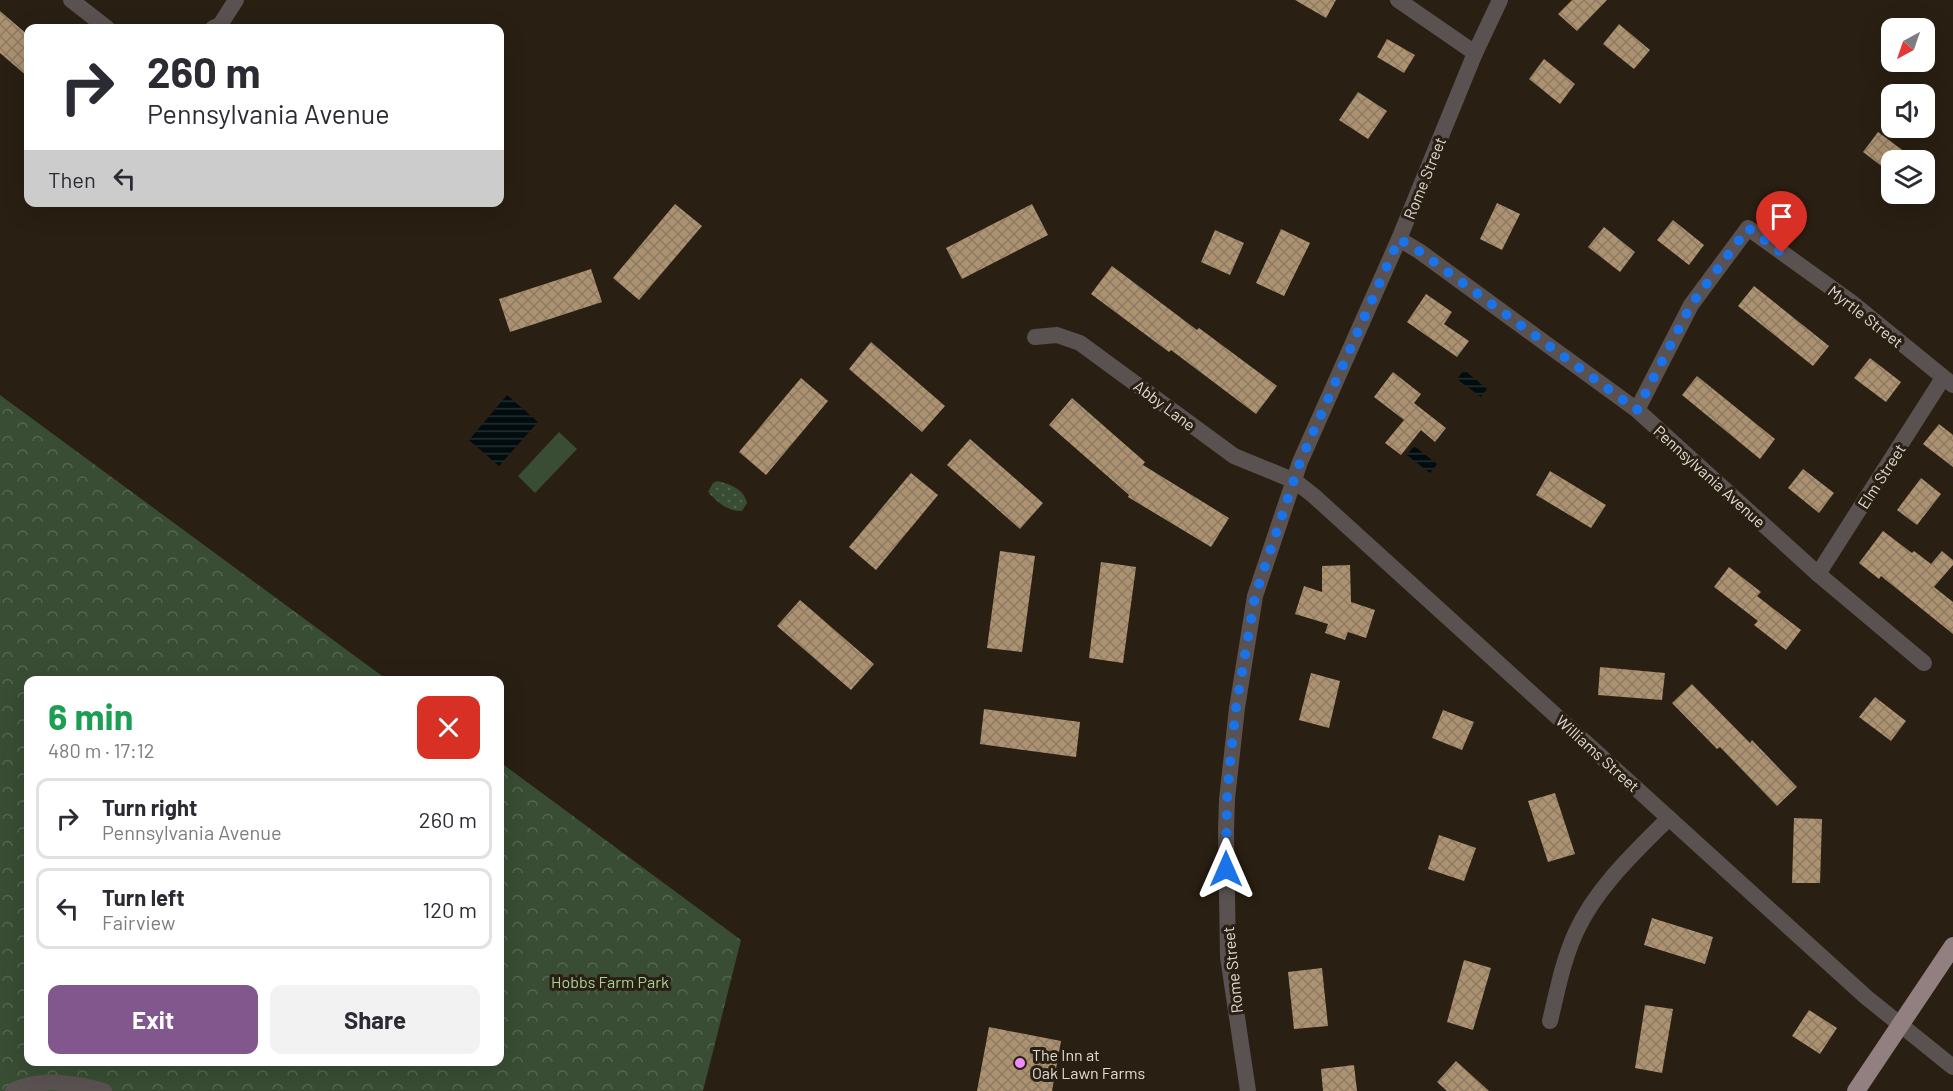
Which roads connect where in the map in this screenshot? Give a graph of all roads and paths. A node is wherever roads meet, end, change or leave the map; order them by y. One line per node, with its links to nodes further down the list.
1 (71, 0): 5 (street)
2 (236, 0): 6 (street)
3 (1398, 0): 7 (street)
4 (1500, 0): 7 (street, Rome Street)
5 (102, 24)
6 (221, 24)
7 (1475, 53): 8 (street, Rome Street)
8 (1399, 239): 11 (street, Pennsylvania Avenue); 12 (street, Rome Street)
9 (1035, 338): 12 (street, Abby Lane)
10 (1948, 381): 11 (street, Myrtle Street); 13 (street, Elm Street)
11 (1637, 410): 13 (street, Pennsylvania Avenue)
12 (1294, 481): 15 (street, Williams Street); 22 (street, Rome Street)
13 (1818, 574): 14 (street, Pennsylvania Avenue)
14 (1924, 663)
15 (1669, 818): 17 (street); 18 (street, Williams Street)
16 (1953, 946): 18 (main road)
17 (1550, 1021)
18 (1900, 1026): 19 (street, Williams Street); 23 (main road)
19 (1953, 1067)
20 (13, 1091): 21 (street)
21 (104, 1091)
22 (1248, 1091)
23 (1856, 1091)

